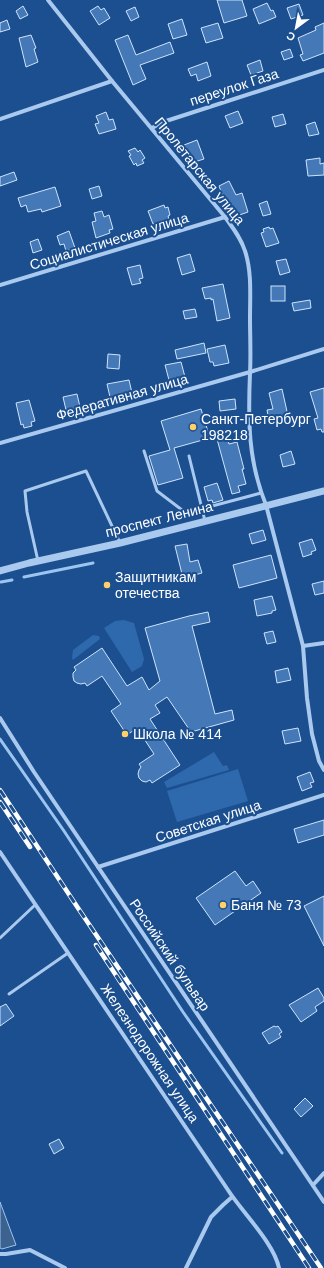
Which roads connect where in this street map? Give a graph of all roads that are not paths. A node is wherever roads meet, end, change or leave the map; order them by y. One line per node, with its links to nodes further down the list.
1 (48, 0): 3 (street, Пролетарская улица)
2 (324, 70): 5 (street, переулок Газа)
3 (112, 81): 4 (street); 5 (street, Пролетарская улица)
4 (0, 119)
5 (152, 128): 6 (street, Пролетарская улица)
6 (225, 217): 7 (street, Социалистическая улица); 9 (street, Пролетарская улица)
7 (0, 286)
8 (324, 349): 9 (street, Федеративная улица)
9 (250, 372): 10 (street, Федеративная улица); 14 (street, Пролетарская улица)
10 (0, 443)
11 (144, 450): 16 (lane)
12 (189, 456): 16 (lane)
13 (324, 491): 15 (street, проспект Ленина)
14 (261, 493): 15 (street, Пролетарская улица); 16 (lane)
15 (266, 505): 17 (street, проспект Ленина); 22 (street, Пролетарская улица)
16 (202, 509): 17 (lane)
17 (205, 521): 18 (street, проспект Ленина)
18 (120, 543): 19 (street, проспект Ленина); 19 (lane)
19 (38, 561): 20 (street, проспект Ленина)
20 (0, 571)
21 (324, 643): 22 (street)
22 (303, 646): 24 (street, Пролетарская улица)
23 (0, 718): 28 (street, Российский бульвар)
24 (322, 760): 25 (street, Пролетарская улица)
25 (324, 770)
26 (324, 795): 28 (street, Советская улица)
27 (0, 852): 29 (street, Железнодорожная улица)
28 (98, 867): 34 (street, Российский бульвар)
29 (35, 905): 30 (lane); 31 (street, Железнодорожная улица)
30 (0, 938)
31 (69, 953): 32 (lane); 35 (street, Железнодорожная улица)
32 (9, 994)
33 (324, 1173): 34 (street)
34 (312, 1185): 36 (street, Российский бульвар)
35 (232, 1197): 39 (street); 40 (street, Железнодорожная улица)
36 (324, 1202)
37 (0, 1254): 38 (street)
38 (65, 1268)
39 (186, 1268)
40 (279, 1268)

